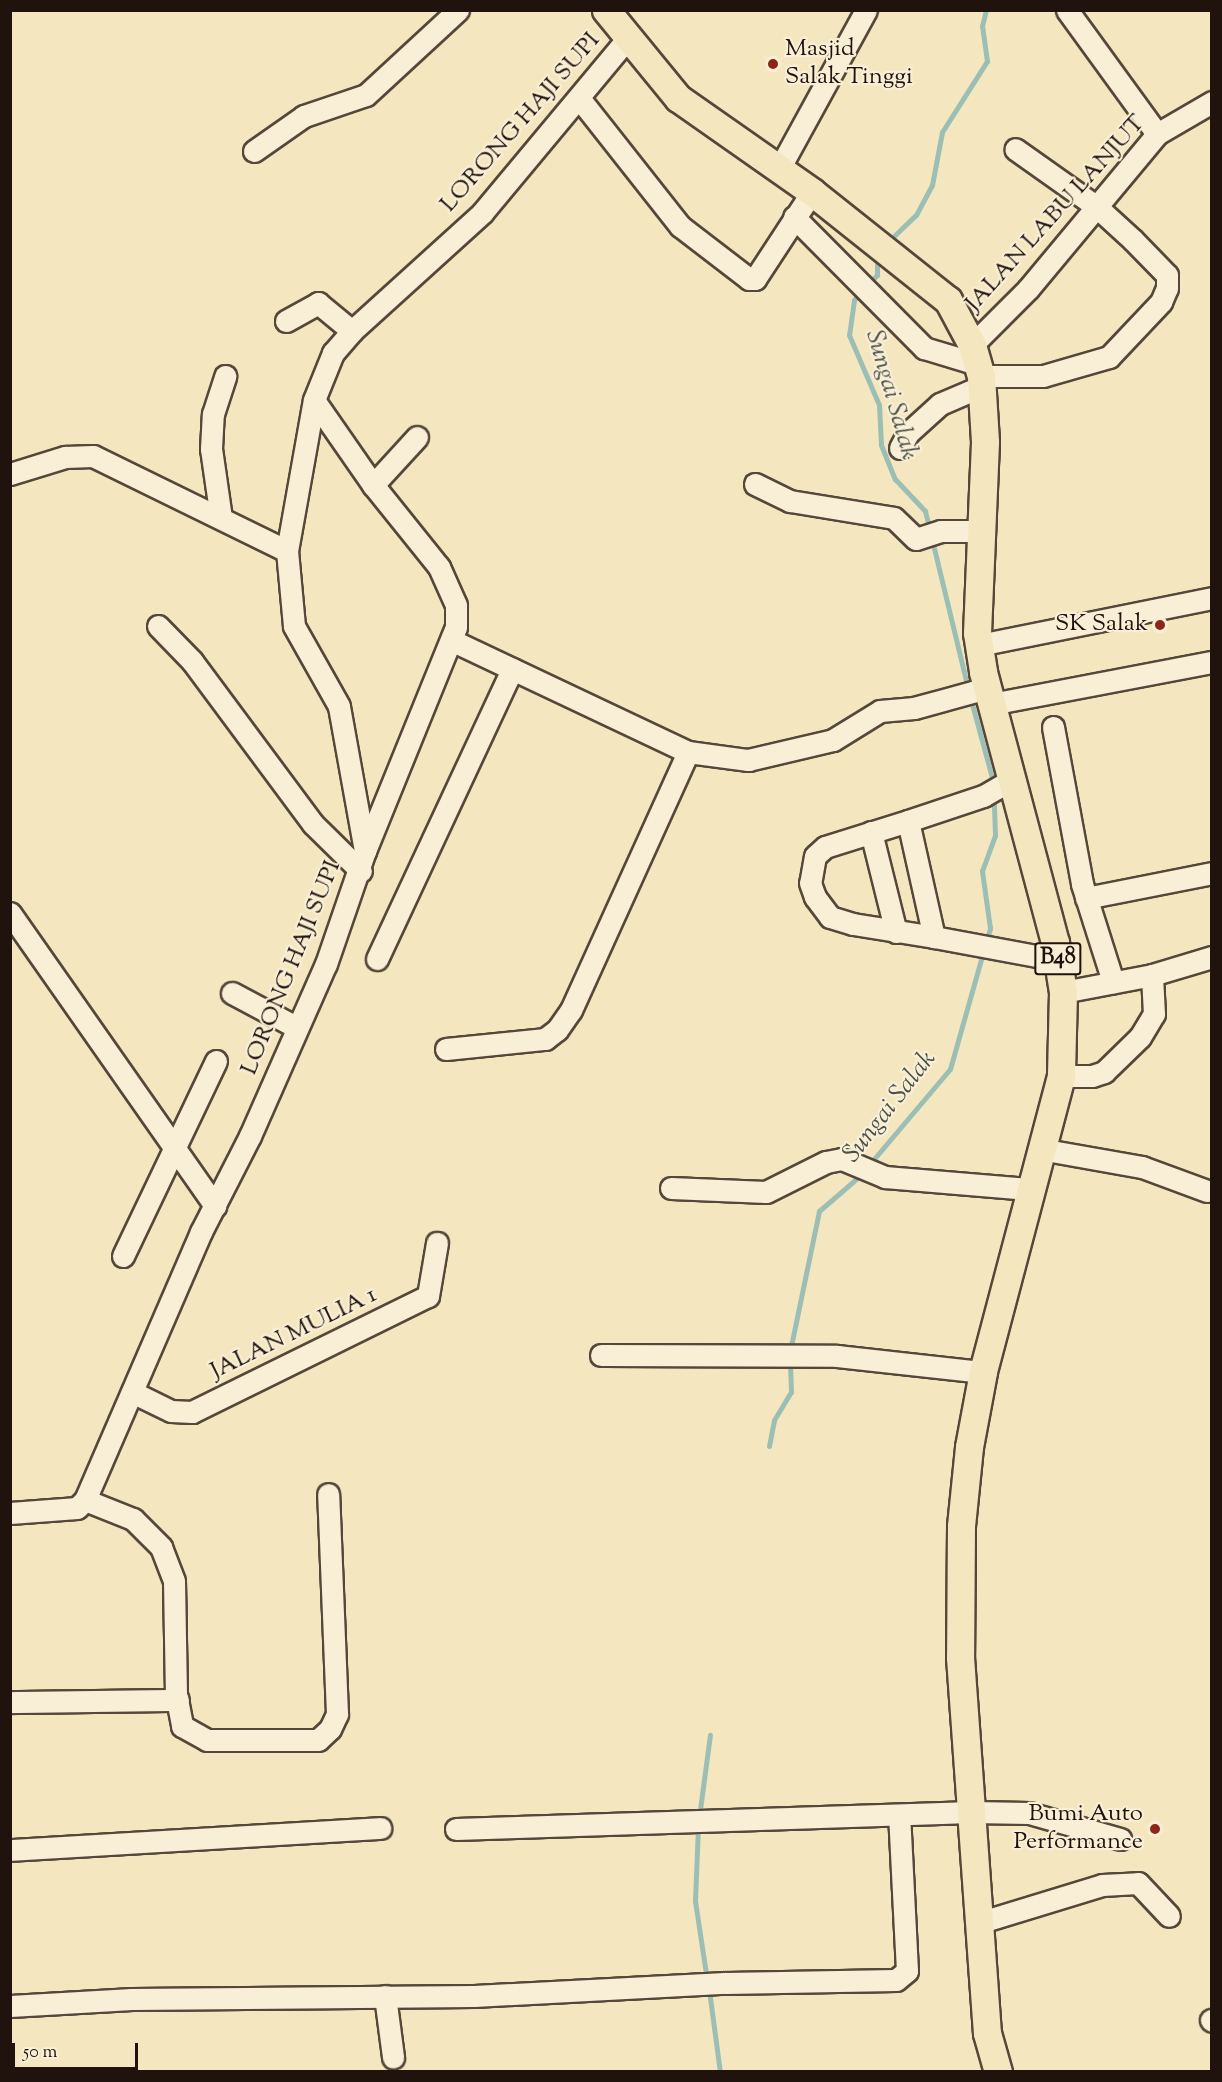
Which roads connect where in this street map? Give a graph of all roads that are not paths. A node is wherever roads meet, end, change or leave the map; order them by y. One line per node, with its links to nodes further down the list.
1 (458, 10): 10 (street)
2 (606, 10): 5 (main road, B48)
3 (866, 10): 11 (street)
4 (1067, 10): 8 (street)
5 (627, 39): 6 (street, LORONG HAJI SUPI); 11 (main road, B48)
6 (579, 98): 14 (street); 16 (street, LORONG HAJI SUPI)
7 (1212, 102): 8 (street, JALAN LABU LANJUT)
8 (1157, 134): 13 (street, JALAN LABU LANJUT)
9 (1015, 149): 13 (street)
10 (254, 151)
11 (779, 169): 12 (main road, B48)
12 (812, 192): 14 (street); 17 (main road, B48)
13 (1097, 207): 17 (street, JALAN LABU LANJUT); 17 (street)
14 (794, 218): 17 (street)
15 (286, 321): 16 (street)
16 (352, 331): 19 (street, LORONG HAJI SUPI)
17 (978, 368): 21 (street); 26 (main road, B48)
18 (225, 376): 25 (street)
19 (314, 400): 24 (street, LORONG HAJI SUPI); 27 (street, LORONG HAJI SUPI)
20 (417, 437): 24 (street)
21 (900, 448)
22 (10, 474): 25 (street)
23 (755, 484): 26 (street)
24 (373, 485): 30 (street, LORONG HAJI SUPI)
25 (221, 519): 27 (street)
26 (981, 531): 31 (main road, B48)
27 (287, 551): 40 (street, LORONG HAJI SUPI)
28 (1212, 598): 31 (street)
29 (158, 626): 40 (street)
30 (451, 640): 33 (street); 40 (street, LORONG HAJI SUPI)
31 (979, 645): 34 (main road, B48)
32 (1212, 662): 34 (street)
33 (512, 669): 36 (street); 47 (street)
34 (989, 696): 36 (street); 37 (main road, B48)
35 (1053, 727): 42 (street)
36 (688, 752): 54 (street)
37 (1008, 782): 38 (street); 48 (main road, B48)
38 (909, 821): 39 (street); 45 (street)
39 (871, 832): 44 (street); 44 (street)
40 (363, 861): 53 (street, LORONG HAJI SUPI)
41 (1212, 873): 42 (street)
42 (1086, 898): 50 (street)
43 (10, 913): 57 (street)
44 (896, 932): 45 (street)
45 (934, 937): 48 (street)
46 (1212, 957): 49 (street)
47 (377, 958)
48 (1058, 960): 51 (main road, B48)
49 (1152, 975): 50 (street); 56 (street)
50 (1113, 982): 51 (street)
51 (1063, 992): 56 (main road, B48)
52 (232, 993): 53 (street)
53 (296, 1027): 62 (street, LORONG HAJI SUPI)
54 (446, 1048)
55 (216, 1061): 57 (street)
56 (1061, 1076): 58 (main road, B48)
57 (175, 1148): 62 (street); 64 (street)
58 (1040, 1149): 60 (main road, B48); 61 (street)
59 (671, 1188): 60 (street)
60 (1029, 1189): 66 (main road, B48)
61 (1207, 1191)
62 (214, 1206): 67 (street, LORONG HAJI SUPI)
63 (437, 1243): 67 (street, JALAN MULIA 1)
64 (123, 1256)
65 (601, 1355): 66 (street)
66 (983, 1372): 73 (main road, B48)
67 (132, 1392): 69 (street, LORONG HAJI SUPI)
68 (328, 1494): 71 (street)
69 (86, 1500): 70 (street); 71 (street)
70 (10, 1513)
71 (178, 1700): 72 (street)
72 (10, 1702)
73 (971, 1812): 74 (street); 77 (street); 80 (main road, B48)
74 (899, 1815): 76 (street); 81 (street)
75 (380, 1828): 78 (street)
76 (456, 1829)
77 (1120, 1839)
78 (10, 1850)
79 (1169, 1916): 80 (street)
80 (978, 1923): 84 (main road, B48)
81 (385, 1996): 82 (street); 83 (street)
82 (10, 2006)
83 (393, 2057)
84 (998, 2072)

